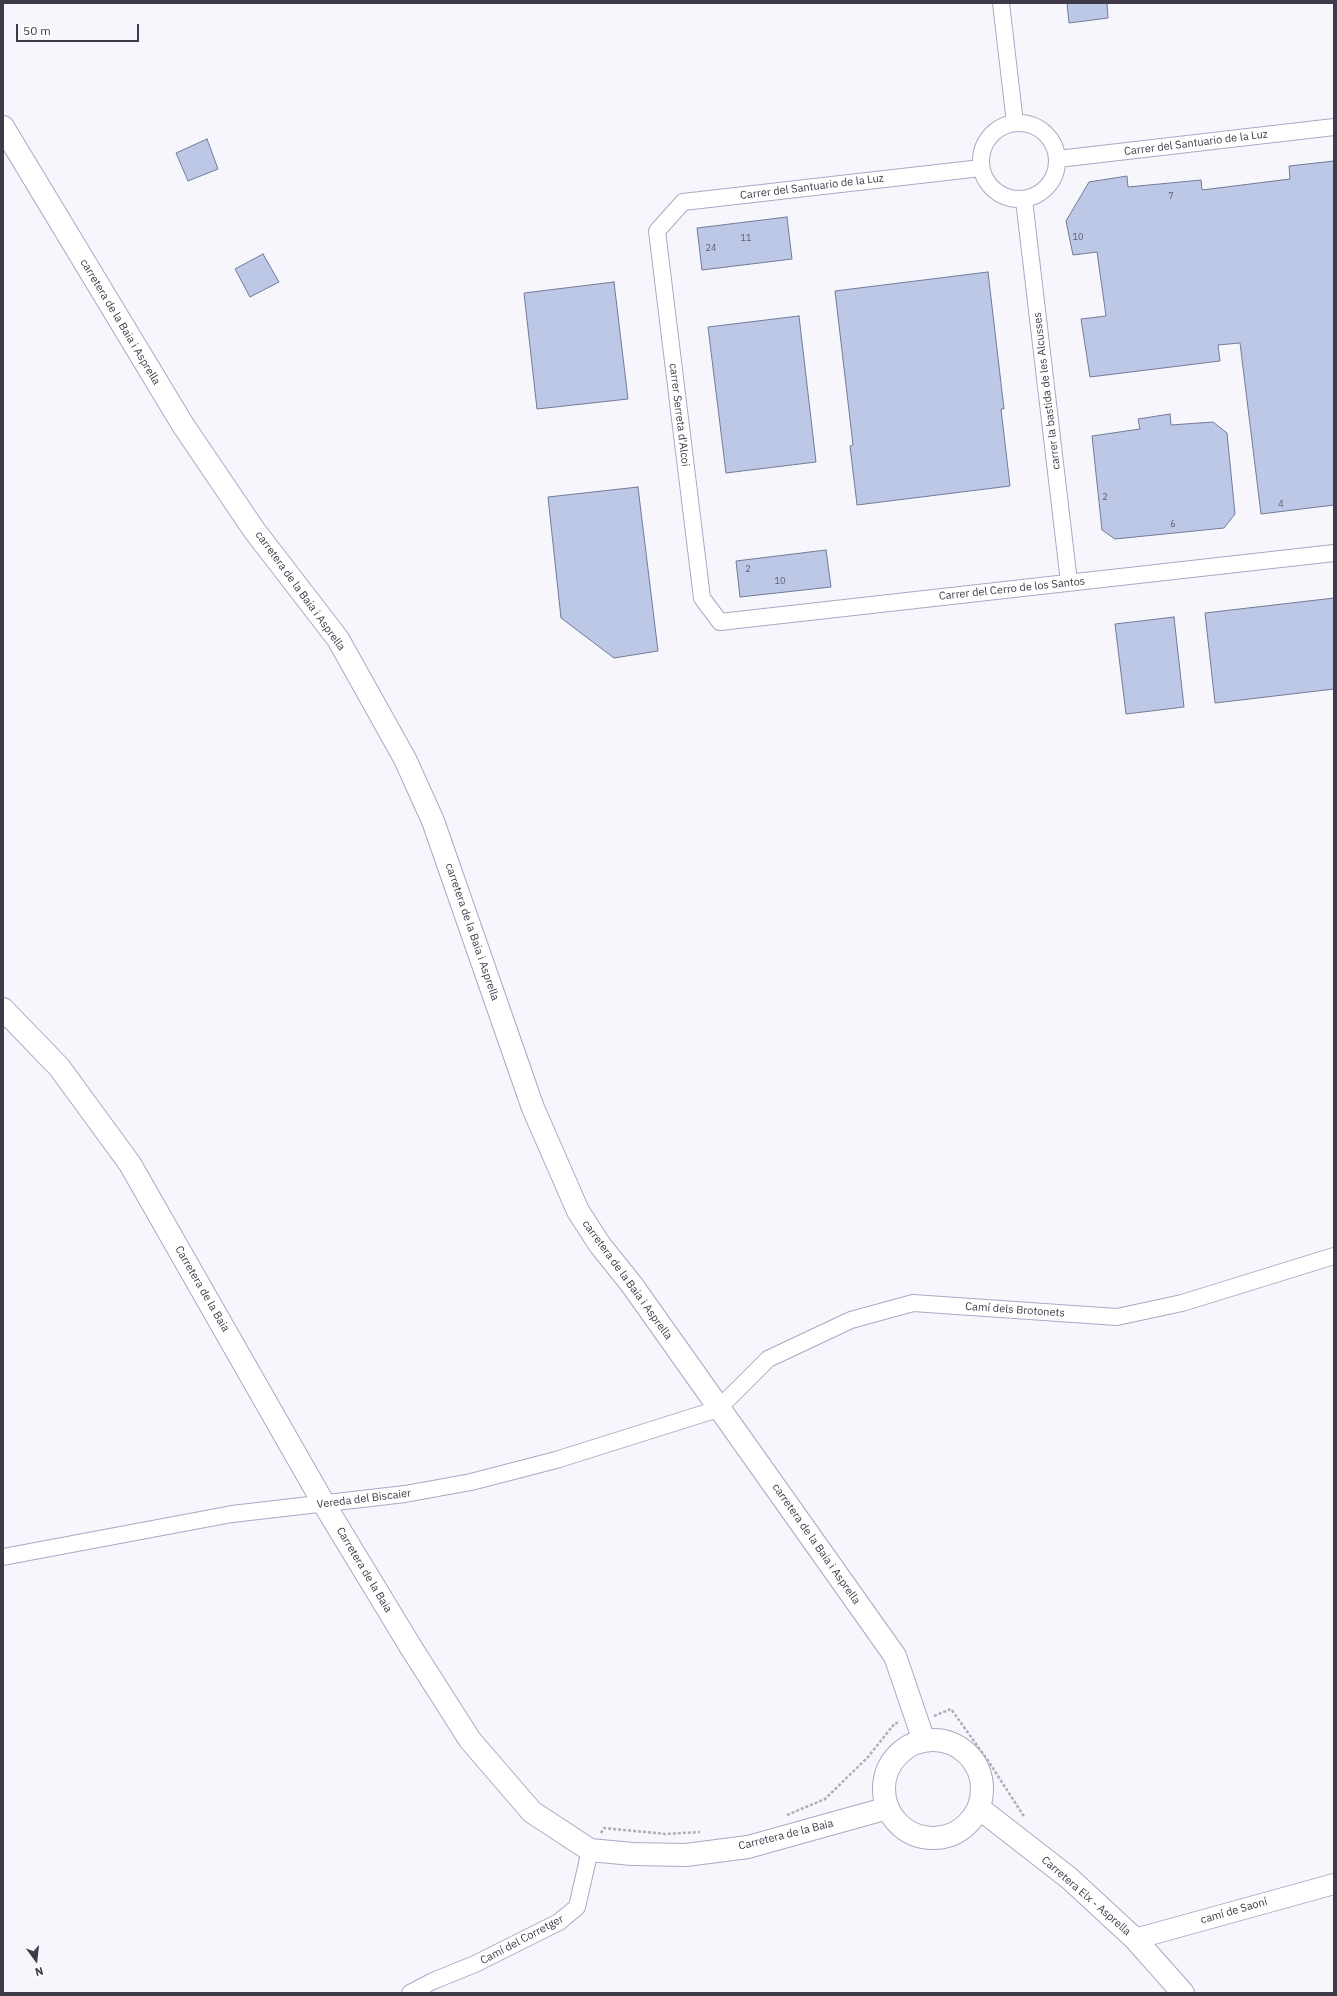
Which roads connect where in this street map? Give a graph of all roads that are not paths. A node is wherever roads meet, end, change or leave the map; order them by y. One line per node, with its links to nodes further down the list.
1 (1001, 3): 2 (street)
2 (1015, 123): 5 (street); 6 (street)
3 (3, 127): 14 (main road, carretera de la Baia i Asprella)
4 (1334, 127): 5 (street, Carrer del Santuario de la Luz)
5 (1058, 159): 7 (street)
6 (981, 168): 7 (street); 8 (street, Carrer del Santuario de la Luz)
7 (1024, 200): 10 (street, carrer la bastida de les Alcusses)
8 (657, 232): 11 (street, carrer Serreta d'Alcoi)
9 (1334, 553): 10 (street, Carrer del Cerro de los Santos)
10 (1069, 582): 11 (street, Carrer del Cerro de los Santos)
11 (702, 598)
12 (3, 1009): 15 (main road, Carretera de la Baia)
13 (1334, 1256): 14 (street, Camí dels Brotonets)
14 (718, 1409): 15 (street, Vereda del Biscaier); 17 (main road, carretera de la Baia i Asprella)
15 (324, 1504): 16 (street, Vereda del Biscaier); 20 (main road, Carretera de la Baia)
16 (3, 1557)
17 (924, 1741): 18 (main road); 19 (main road)
18 (888, 1808): 19 (main road); 20 (main road, Carretera de la Baia)
19 (979, 1808): 22 (main road, Carretera Elx - Asprella)
20 (590, 1850): 23 (street, Camí del Corretger)
21 (1334, 1884): 22 (street, camí de Saoní)
22 (1135, 1939): 24 (main road, Carretera Elx - Asprella)
23 (410, 1993)
24 (1183, 1993)

